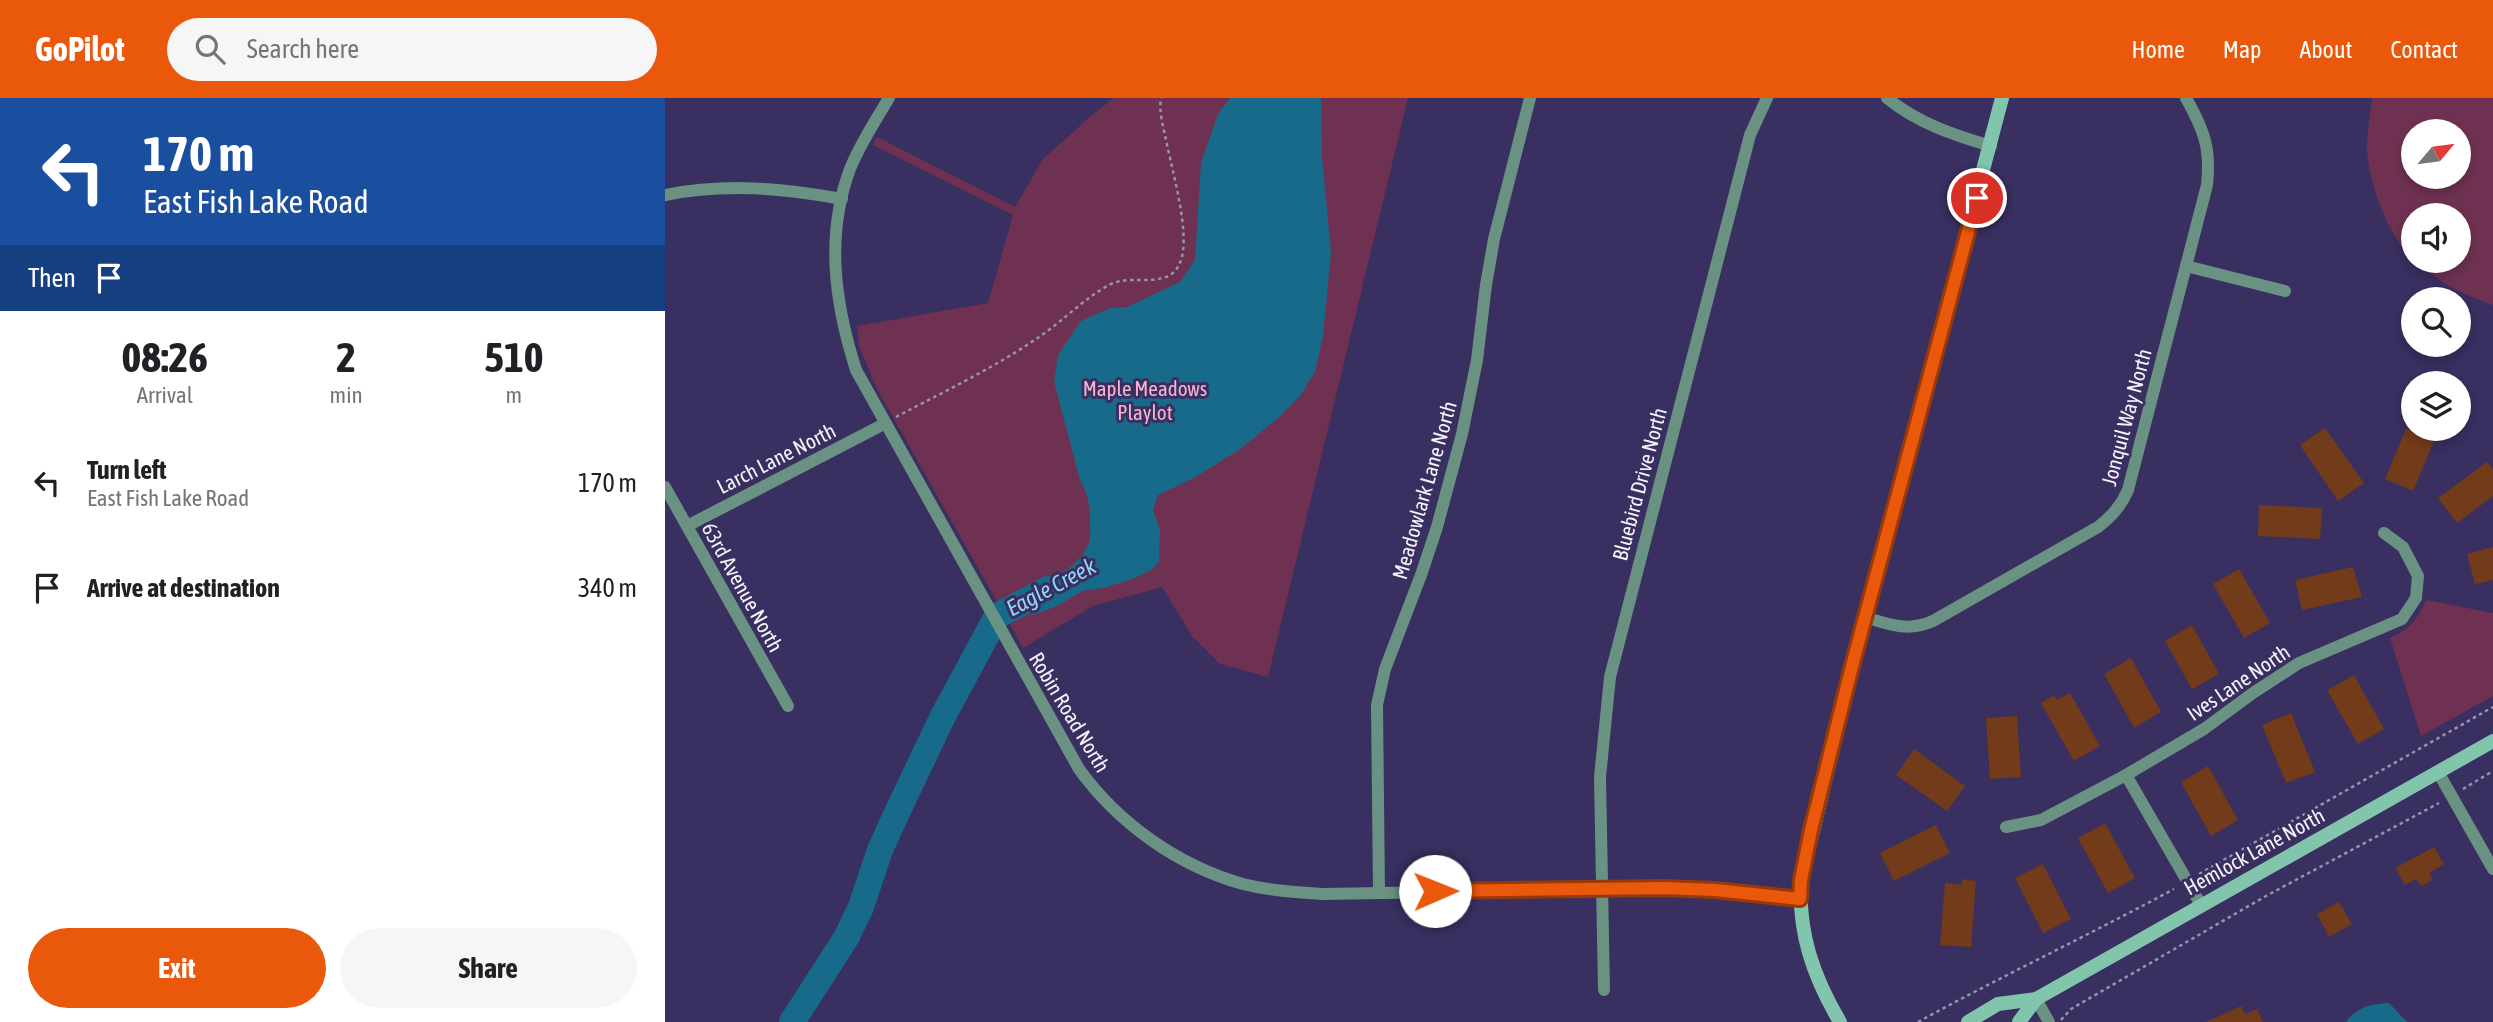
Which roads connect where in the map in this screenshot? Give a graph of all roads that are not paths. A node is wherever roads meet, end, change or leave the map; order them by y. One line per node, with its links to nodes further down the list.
1 (889, 98): 9 (street, Robin Road North)
2 (1530, 98): 24 (street, Meadowlark Lane North)
3 (1767, 98): 23 (street, Bluebird Drive North)
4 (1887, 98): 7 (street)
5 (2002, 98): 7 (street)
6 (2186, 98): 10 (street, Jonquil Way North)
7 (1991, 146): 16 (street)
8 (665, 195): 9 (street)
9 (842, 199): 12 (street, Robin Road North)
10 (2186, 266): 11 (street); 16 (street, Jonquil Way North)
11 (2285, 291)
12 (884, 424): 14 (street, Larch Lane North); 24 (street, Robin Road North)
13 (665, 487): 14 (street, 63rd Avenue North)
14 (687, 526): 17 (street, 63rd Avenue North)
15 (2384, 533): 20 (street, Ives Lane North)
16 (1865, 617): 25 (street)
17 (789, 706)
18 (2493, 741): 19 (street, Hemlock Lane North)
19 (2438, 772): 22 (street); 26 (street, Hemlock Lane North)
20 (2126, 775): 21 (street, Ives Lane North); 26 (street)
21 (2006, 827)
22 (2493, 869)
23 (1602, 889): 24 (street, Robin Road North); 25 (street, Robin Road North); 27 (street, Bluebird Drive North)
24 (1379, 892)
25 (1800, 899): 29 (street)
26 (2201, 905): 28 (street, Hemlock Lane North)
27 (1604, 990)
28 (2036, 999): 30 (street, Hemlock Lane North); 31 (street, Hemlock Lane North); 32 (street)
29 (1840, 1022)
30 (1968, 1022)
31 (2019, 1022)
32 (2052, 1022)

